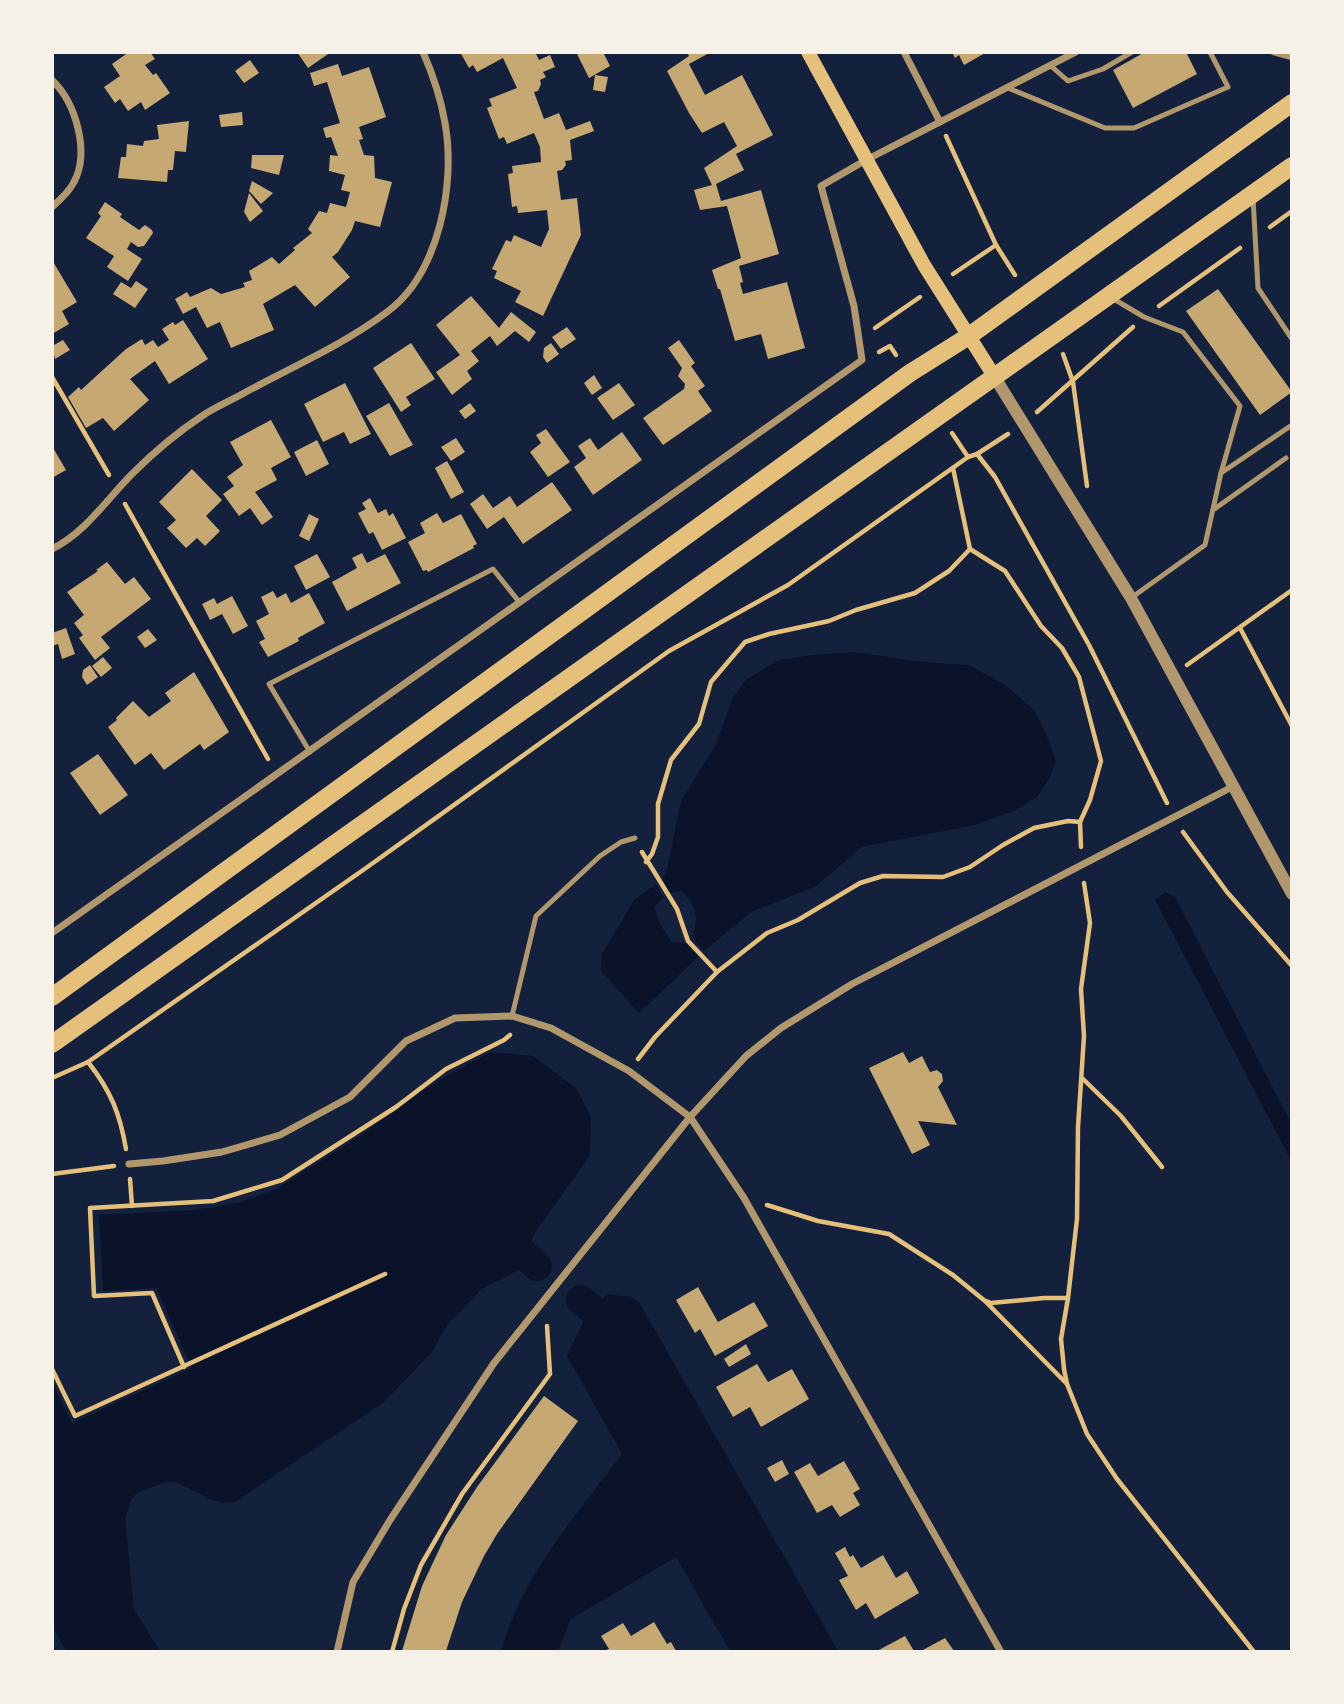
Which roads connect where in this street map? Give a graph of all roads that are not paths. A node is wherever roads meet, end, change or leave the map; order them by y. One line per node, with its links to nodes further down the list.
1 (423, 52): 26 (street)
2 (808, 52): 14 (main road)
3 (904, 52): 13 (street)
4 (1076, 52): 9 (street)
5 (1132, 52): 9 (lane)
6 (1210, 52): 11 (lane)
7 (1274, 52): 8 (street)
8 (1292, 57)
9 (1051, 66): 11 (street)
10 (52, 80): 17 (street)
11 (1008, 88): 13 (street)
12 (1292, 103): 19 (main road)
13 (940, 122): 14 (street)
14 (866, 160): 19 (main road); 28 (street)
15 (1292, 166): 16 (main road)
16 (1252, 195): 18 (main road); 20 (lane)
17 (52, 207)
18 (1108, 296): 21 (main road); 24 (lane)
19 (969, 336): 21 (main road); 34 (main road)
20 (1292, 339)
21 (994, 376): 27 (street); 36 (main road)
22 (1292, 425): 24 (lane)
23 (1286, 458): 25 (lane)
24 (1221, 473): 25 (lane)
25 (1213, 510): 27 (lane)
26 (52, 549)
27 (1131, 598): 30 (street)
28 (520, 603): 29 (street); 29 (lane)
29 (310, 752): 33 (street)
30 (1234, 786): 32 (street); 37 (street)
31 (635, 838): 35 (lane)
32 (1292, 894)
33 (52, 933)
34 (52, 997)
35 (512, 1016): 37 (street); 38 (street)
36 (52, 1044)
37 (690, 1117): 39 (street); 40 (street)
38 (128, 1164)
39 (337, 1651)
40 (1001, 1651)

